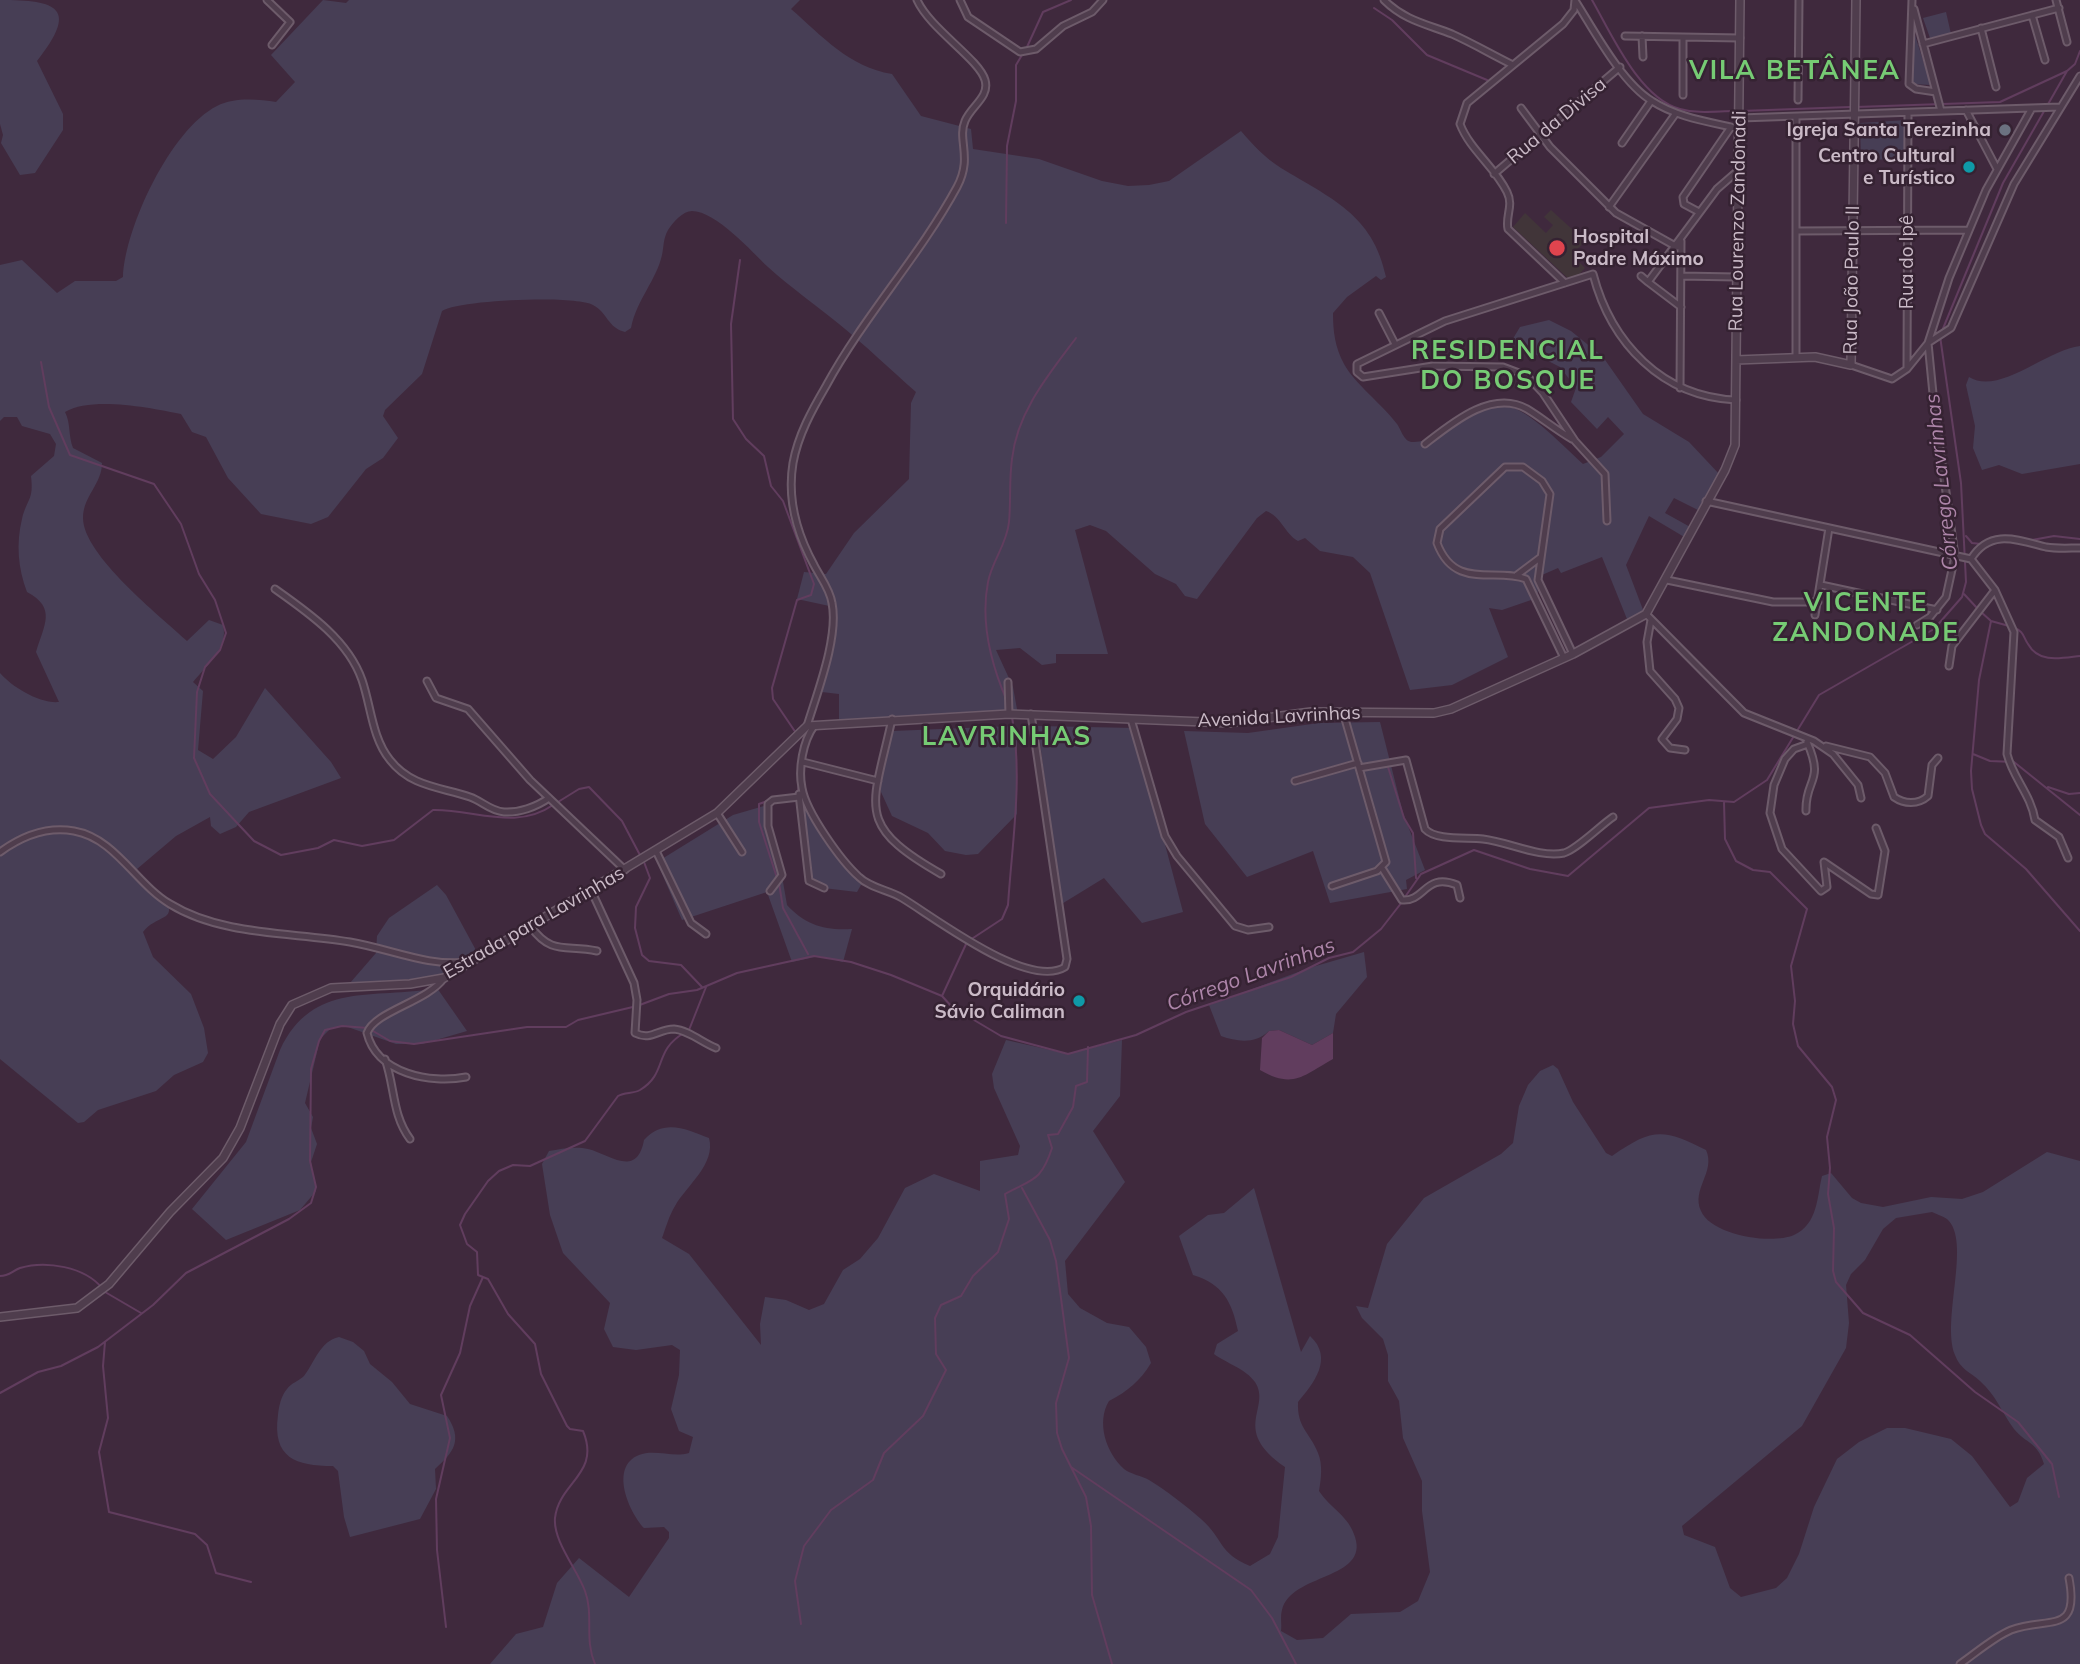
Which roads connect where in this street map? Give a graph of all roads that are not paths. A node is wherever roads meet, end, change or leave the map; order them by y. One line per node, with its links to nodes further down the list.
1 (267, 0): 21 (street)
2 (917, 0): 100 (street)
3 (960, 0): 4 (street)
4 (1102, 0)
5 (1384, 0): 24 (street)
6 (1740, 0): 18 (street, Rua Lourenzo Zandonadi)
7 (1799, 0): 30 (street)
8 (1856, 0): 38 (street, Rua João Paulo II)
9 (2056, 0): 12 (street)
10 (1576, 1): 24 (street); 25 (street)
11 (1913, 2): 20 (street); 29 (street)
12 (2059, 8): 13 (street); 19 (street)
13 (2032, 15): 14 (street); 23 (street)
14 (1981, 28): 20 (street); 27 (street)
15 (1625, 36): 16 (street)
16 (1642, 36): 17 (street); 22 (street)
17 (1683, 38): 18 (street); 28 (street)
18 (1740, 38): 40 (street, Rua Lourenzo Zandonadi)
19 (2067, 41)
20 (1923, 44): 29 (street)
21 (272, 45)
22 (1643, 57)
23 (2045, 60)
24 (1511, 64): 47 (street)
25 (1620, 67): 31 (street); 43 (street, Rua da Divisa)
26 (2080, 76): 32 (street)
27 (1996, 87)
28 (1683, 95)
29 (1937, 96): 35 (street)
30 (1798, 100)
31 (1651, 101): 37 (street); 44 (street)
32 (2057, 107): 34 (street); 63 (street)
33 (1521, 108): 43 (street)
34 (2032, 108): 36 (street); 46 (street)
35 (1940, 109): 36 (street); 39 (street)
36 (1966, 110): 46 (street)
37 (1676, 113): 42 (street); 48 (street)
38 (1854, 113): 39 (street); 41 (street); 50 (street, Rua João Paulo II)
39 (1908, 114): 51 (street, Rua do Ipê)
40 (1740, 116): 41 (street); 42 (street, Rua Lourenzo Zandonadi)
41 (1796, 117): 53 (street)
42 (1736, 128): 45 (street, Rua Lourenzo Zandonadi); 49 (street)
43 (1540, 135): 47 (street, Rua da Divisa); 48 (street)
44 (1622, 144)
45 (1740, 169): 49 (street); 58 (street, Rua Lourenzo Zandonadi)
46 (1997, 170): 52 (street)
47 (1494, 174): 60 (street)
48 (1609, 207): 55 (street)
49 (1699, 212): 54 (street)
50 (1853, 230): 51 (street); 53 (street); 67 (street, Rua João Paulo II)
51 (1907, 230): 52 (street); 68 (street, Rua do Ipê)
52 (1969, 230): 63 (street)
53 (1796, 231): 65 (street)
54 (1681, 241): 55 (street); 57 (street)
55 (1676, 247): 59 (street)
56 (1641, 276): 59 (street)
57 (1681, 276): 58 (street); 61 (street)
58 (1736, 277): 66 (street, Rua Lourenzo Zandonadi)
59 (1648, 282): 61 (street)
60 (1565, 283): 64 (street); 69 (street)
61 (1681, 307): 69 (street)
62 (1380, 313): 64 (street)
63 (1928, 343): 68 (street); 77 (street)
64 (1395, 344): 71 (street)
65 (1796, 356): 66 (street); 67 (street)
66 (1736, 360): 70 (street, Rua Lourenzo Zandonadi)
67 (1851, 365): 68 (street)
68 (1907, 369)
69 (1680, 388): 70 (street)
70 (1736, 400): 73 (street, Rua Lourenzo Zandonadi)
71 (1575, 441): 72 (street); 74 (street)
72 (1425, 444)
73 (1706, 501): 75 (street); 81 (street, Rua Lourenzo Zandonadi)
74 (1607, 522)
75 (1829, 528): 77 (street); 82 (street)
76 (2080, 548): 79 (street)
77 (1959, 556): 79 (street); 86 (street)
78 (1541, 557): 80 (street); 80 (street); 90 (street)
79 (1971, 559): 84 (street)
80 (1517, 575): 91 (street)
81 (1667, 580): 85 (street); 88 (street, Rua Lourenzo Zandonadi)
82 (1821, 585): 85 (street); 86 (street)
83 (275, 589): 112 (street)
84 (1995, 590): 92 (street); 121 (street)
85 (1818, 602): 87 (street)
86 (1937, 610): 89 (street)
87 (1815, 615)
88 (1648, 617): 90 (street, Avenida Lavrinhas); 101 (street); 104 (street)
89 (1917, 625)
90 (1573, 654): 91 (street, Avenida Lavrinhas)
91 (1564, 658): 95 (street, Avenida Lavrinhas)
92 (1949, 666)
93 (427, 681): 112 (street)
94 (1008, 682): 96 (street)
95 (1343, 712): 99 (street, Avenida Lavrinhas); 107 (street)
96 (1009, 714): 97 (street, Avenida Lavrinhas); 98 (street, Avenida Lavrinhas)
97 (1031, 714): 99 (street, Avenida Lavrinhas); 110 (street)
98 (892, 719): 100 (street, Avenida Lavrinhas); 108 (street)
99 (1131, 719): 131 (street)
100 (811, 726): 106 (street); 115 (street, Estrada para Lavrinhas)
101 (1805, 736): 102 (street); 103 (street)
102 (1808, 744): 114 (street); 117 (street)
103 (1822, 745): 105 (street); 113 (street)
104 (1685, 750)
105 (1938, 758)
106 (803, 762): 108 (street); 110 (street)
107 (1358, 766): 109 (street); 116 (street); 122 (street)
108 (878, 781): 124 (street)
109 (1295, 781)
110 (802, 788): 111 (street)
111 (799, 797): 126 (street); 128 (street)
112 (549, 798): 123 (street)
113 (1861, 798)
114 (1806, 811)
115 (717, 813): 118 (street, Estrada para Lavrinhas); 120 (street)
116 (1613, 817)
117 (1876, 828)
118 (656, 851): 123 (street, Estrada para Lavrinhas); 132 (street)
119 (0, 852): 134 (street)
120 (742, 852)
121 (2068, 858)
122 (1382, 868): 125 (street); 129 (street)
123 (625, 870): 127 (street, Estrada para Lavrinhas)
124 (941, 874)
125 (1332, 886)
126 (824, 888)
127 (591, 890): 130 (street, Estrada para Lavrinhas); 136 (street)
128 (770, 891)
129 (1460, 898)
130 (531, 927): 133 (street); 134 (street, Estrada para Lavrinhas)
131 (1269, 927)
132 (706, 934)
133 (597, 951)
134 (472, 961): 135 (street, Estrada para Lavrinhas)
135 (444, 978): 137 (street); 140 (street, Estrada para Lavrinhas)
136 (716, 1048)
137 (385, 1059): 138 (street); 139 (street)
138 (466, 1077)
139 (410, 1139)
140 (0, 1317)
141 (2069, 1578): 142 (street)
142 (1960, 1664)

